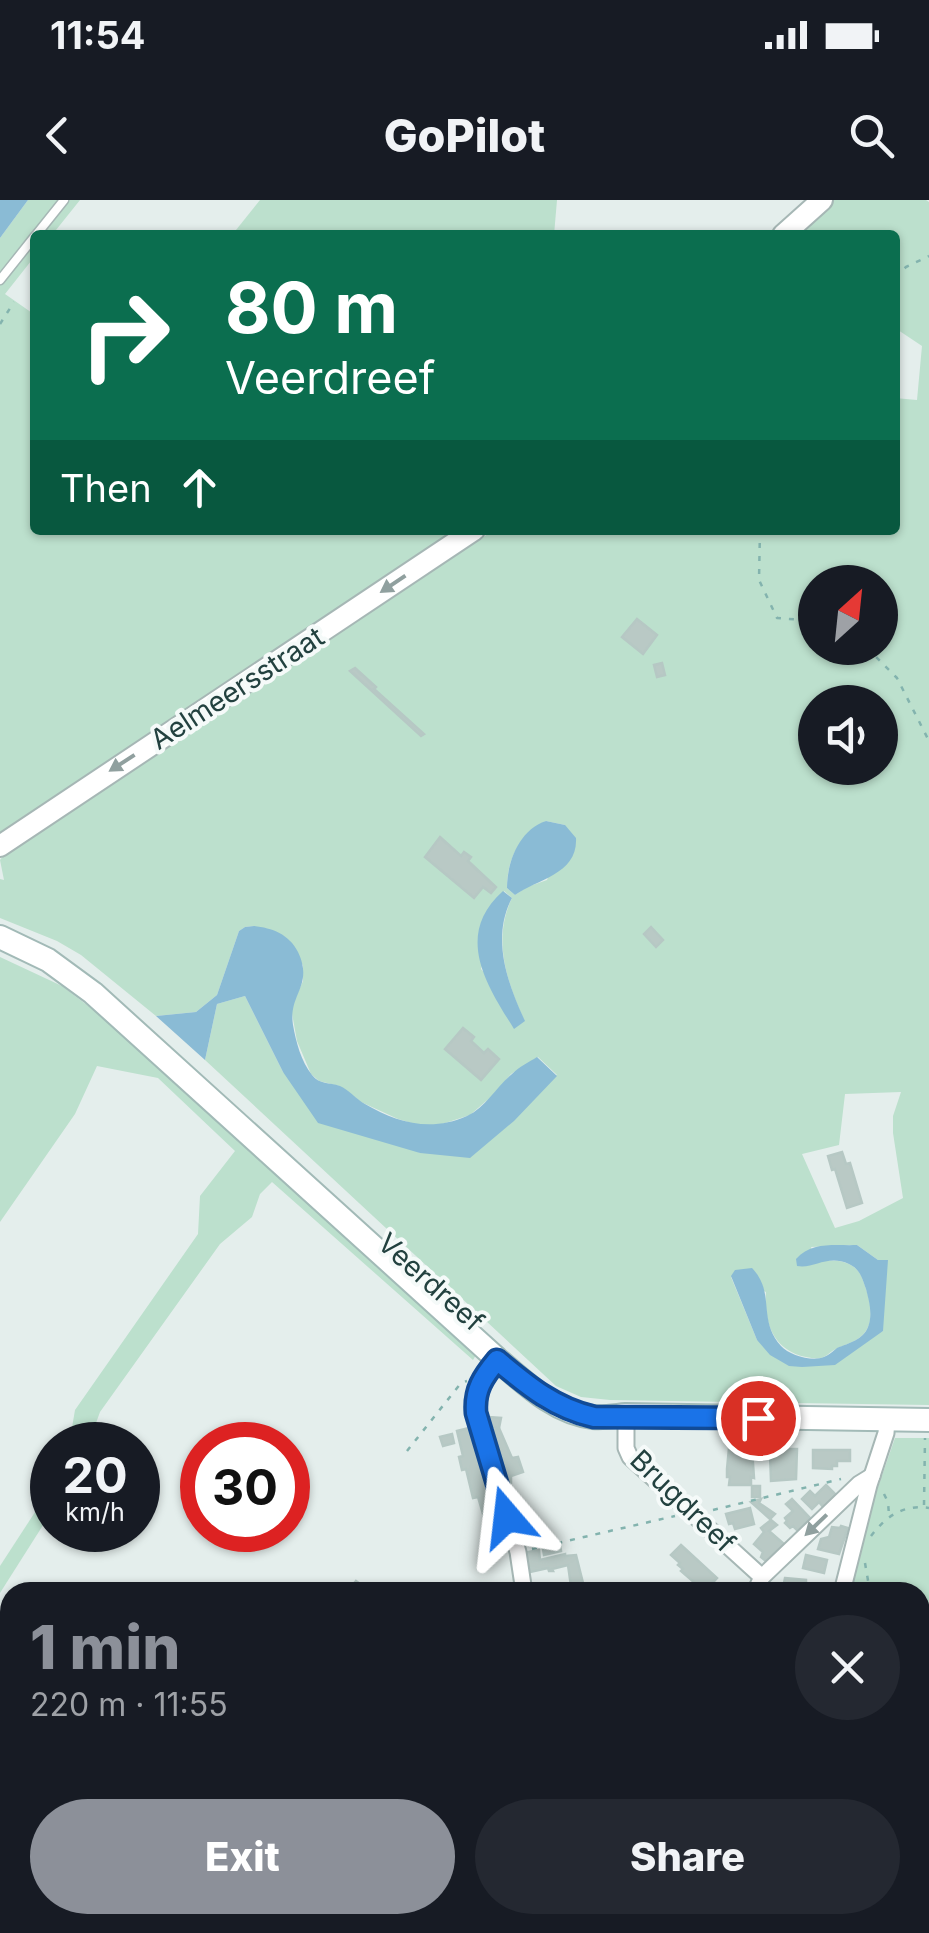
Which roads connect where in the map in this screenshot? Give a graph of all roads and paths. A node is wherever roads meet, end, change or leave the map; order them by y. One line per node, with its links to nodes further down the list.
1 (64, 200): 3 (lane)
2 (822, 200): 4 (street)
3 (39, 230)
4 (789, 230)
5 (30, 241): 8 (lane)
6 (929, 256): 7 (path)
7 (900, 272)
8 (0, 280)
9 (14, 302): 10 (path)
10 (0, 324)
11 (466, 535): 16 (street, Aelmeersstraat, one-way to 16)
12 (760, 535): 13 (path)
13 (798, 620)
14 (884, 665): 15 (path)
15 (929, 742)
16 (0, 846)
17 (0, 928): 19 (main road, Veerdreef)
18 (0, 938): 19 (main road, Veerdreef)
19 (274, 1147): 20 (main road, Veerdreef)
20 (502, 1355): 21 (street); 22 (main road, Veerdreef)
21 (480, 1383): 25 (path); 32 (street)
22 (626, 1415): 23 (main road, Veerdreef); 33 (street, Brugdreef)
23 (887, 1420): 24 (main road, Veerdreef); 26 (street)
24 (927, 1420): 27 (path)
25 (407, 1452)
26 (871, 1480): 29 (path); 34 (street, Brugdreef, one-way to 34); 35 (street)
27 (926, 1490): 28 (path)
28 (926, 1508): 29 (path)
29 (889, 1516): 30 (path)
30 (871, 1536)
31 (865, 1560): 36 (path)
32 (522, 1582)
33 (756, 1582)
34 (762, 1582)
35 (845, 1582)
36 (868, 1582)

